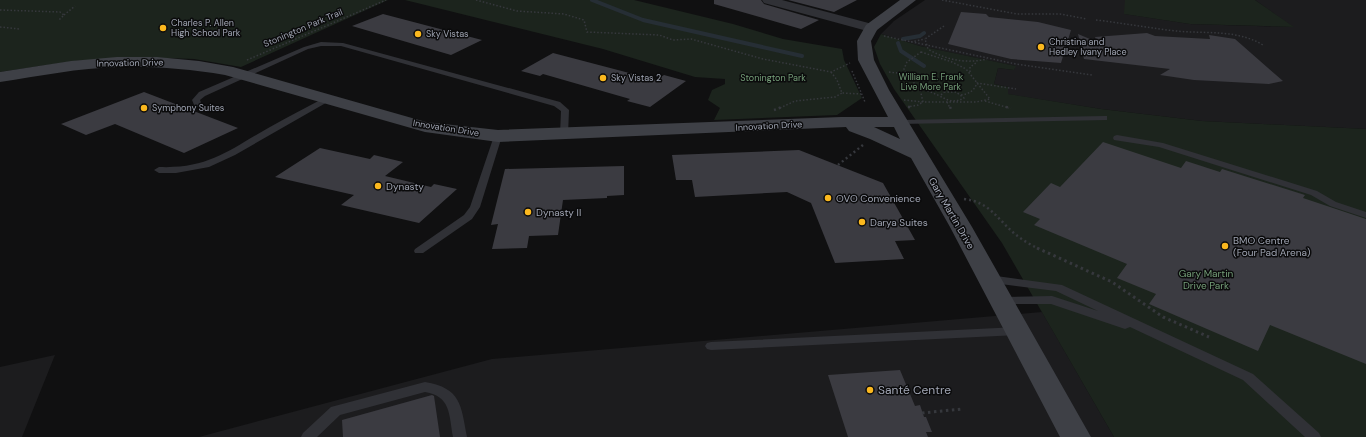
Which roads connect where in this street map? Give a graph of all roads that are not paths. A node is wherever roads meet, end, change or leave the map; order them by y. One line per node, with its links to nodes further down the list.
1 (768, 0): 3 (street)
2 (909, 0): 3 (street)
3 (877, 32): 8 (street, Gary Martin Drive)
4 (235, 72): 5 (street, Innovation Drive); 6 (street, Innovation Drive); 7 (lane); 11 (lane)
5 (0, 77)
6 (327, 100): 12 (street, Innovation Drive); 15 (lane)
7 (198, 105)
8 (902, 114): 9 (lane); 10 (street, Innovation Drive); 14 (street, Gary Martin Drive)
9 (1104, 118)
10 (841, 122): 11 (street, Innovation Drive); 14 (street)
11 (564, 134): 12 (street, Innovation Drive)
12 (498, 136): 17 (lane)
13 (1117, 138): 16 (lane)
14 (918, 154): 18 (street, Gary Martin Drive)
15 (159, 170)
16 (1366, 215)
17 (419, 251)
18 (989, 279): 19 (street, Gary Martin Drive); 21 (lane)
19 (1001, 301): 20 (street, Gary Martin Drive); 21 (lane)
20 (1018, 331): 22 (lane); 25 (street, Gary Martin Drive)
21 (1174, 342): 26 (lane)
22 (711, 346)
23 (308, 437): 24 (lane)
24 (460, 437)
25 (1076, 437)
26 (1314, 437)

